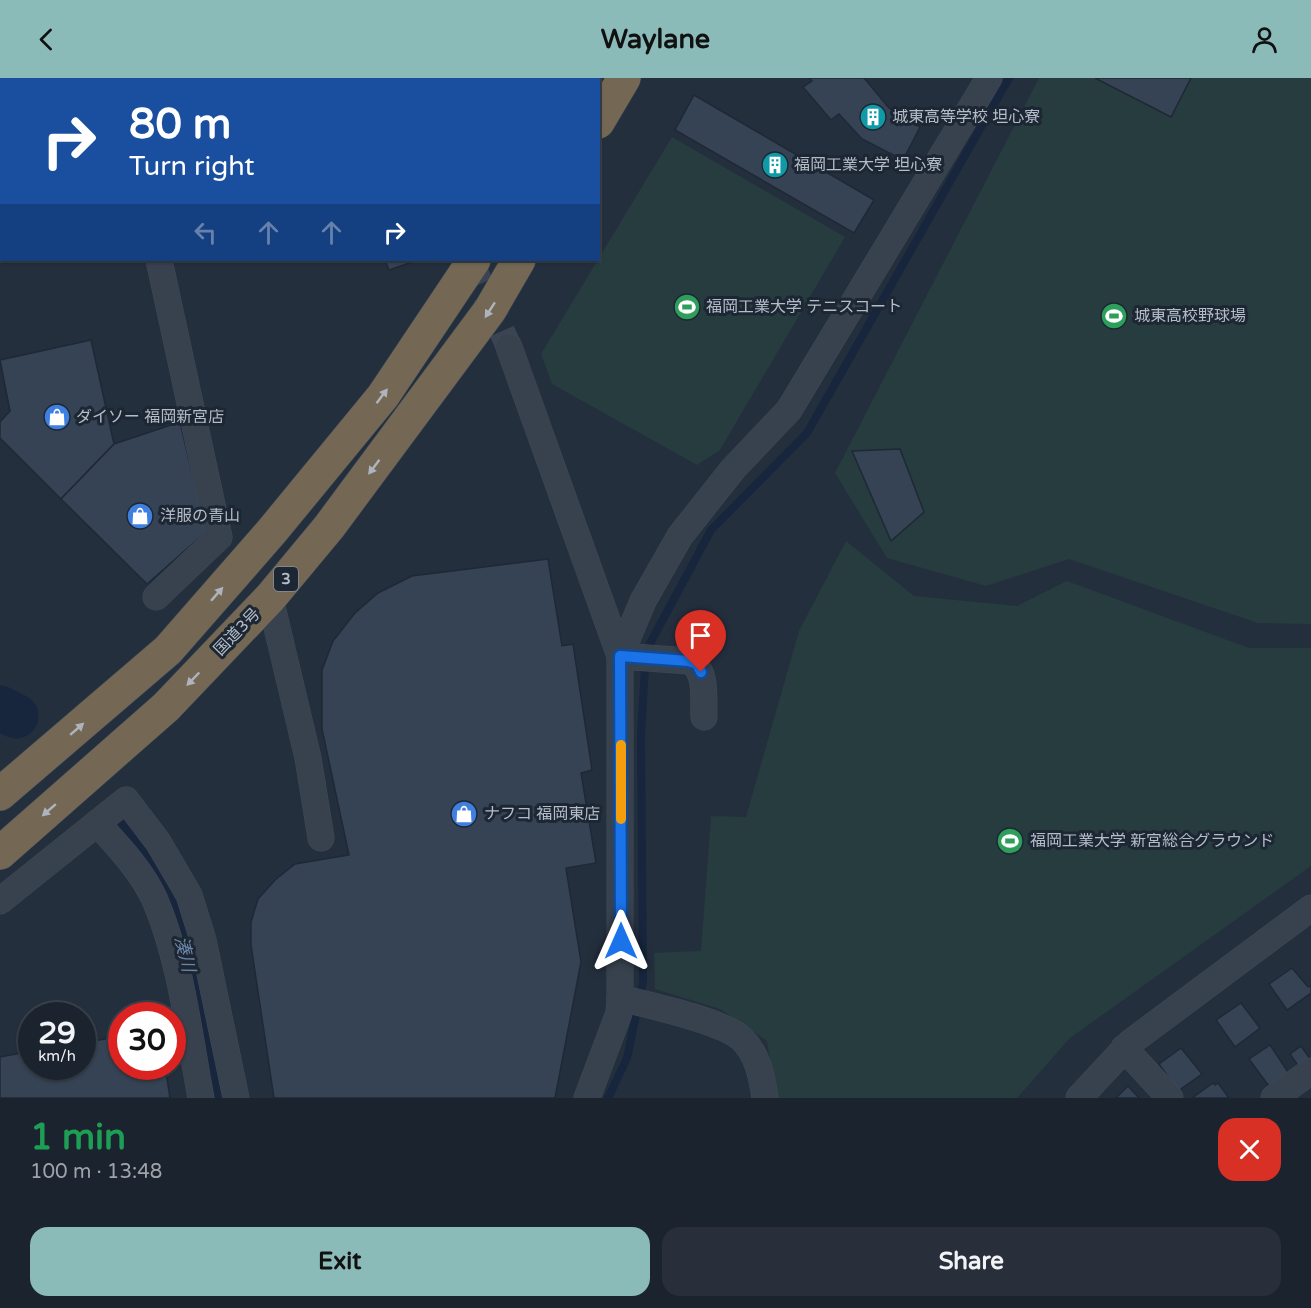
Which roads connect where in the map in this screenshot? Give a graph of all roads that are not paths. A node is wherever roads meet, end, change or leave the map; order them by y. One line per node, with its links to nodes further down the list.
1 (624, 78): 3 (highway)
2 (988, 78): 10 (street)
3 (600, 119)
4 (159, 261): 8 (street)
5 (473, 261): 12 (highway, 3, one-way to 5)
6 (518, 261): 9 (highway, 国道3号 / 3, one-way to 9)
7 (509, 347): 10 (street)
8 (156, 597)
9 (270, 598): 16 (street); 17 (highway, 国道3号 / 3, one-way to 17)
10 (620, 656): 11 (street); 20 (street)
11 (704, 717)
12 (40, 760): 13 (highway); 14 (highway, 3)
13 (0, 761)
14 (0, 794)
15 (97, 823): 18 (street); 23 (street); 24 (street)
16 (321, 838)
17 (0, 853)
18 (0, 901)
19 (1311, 908): 21 (street)
20 (620, 998): 25 (street); 26 (street)
21 (1124, 1048): 27 (street); 28 (street)
22 (1311, 1071): 29 (street)
23 (201, 1098)
24 (236, 1098)
25 (587, 1098)
26 (765, 1098)
27 (1079, 1098)
28 (1170, 1098)
29 (1274, 1098)

